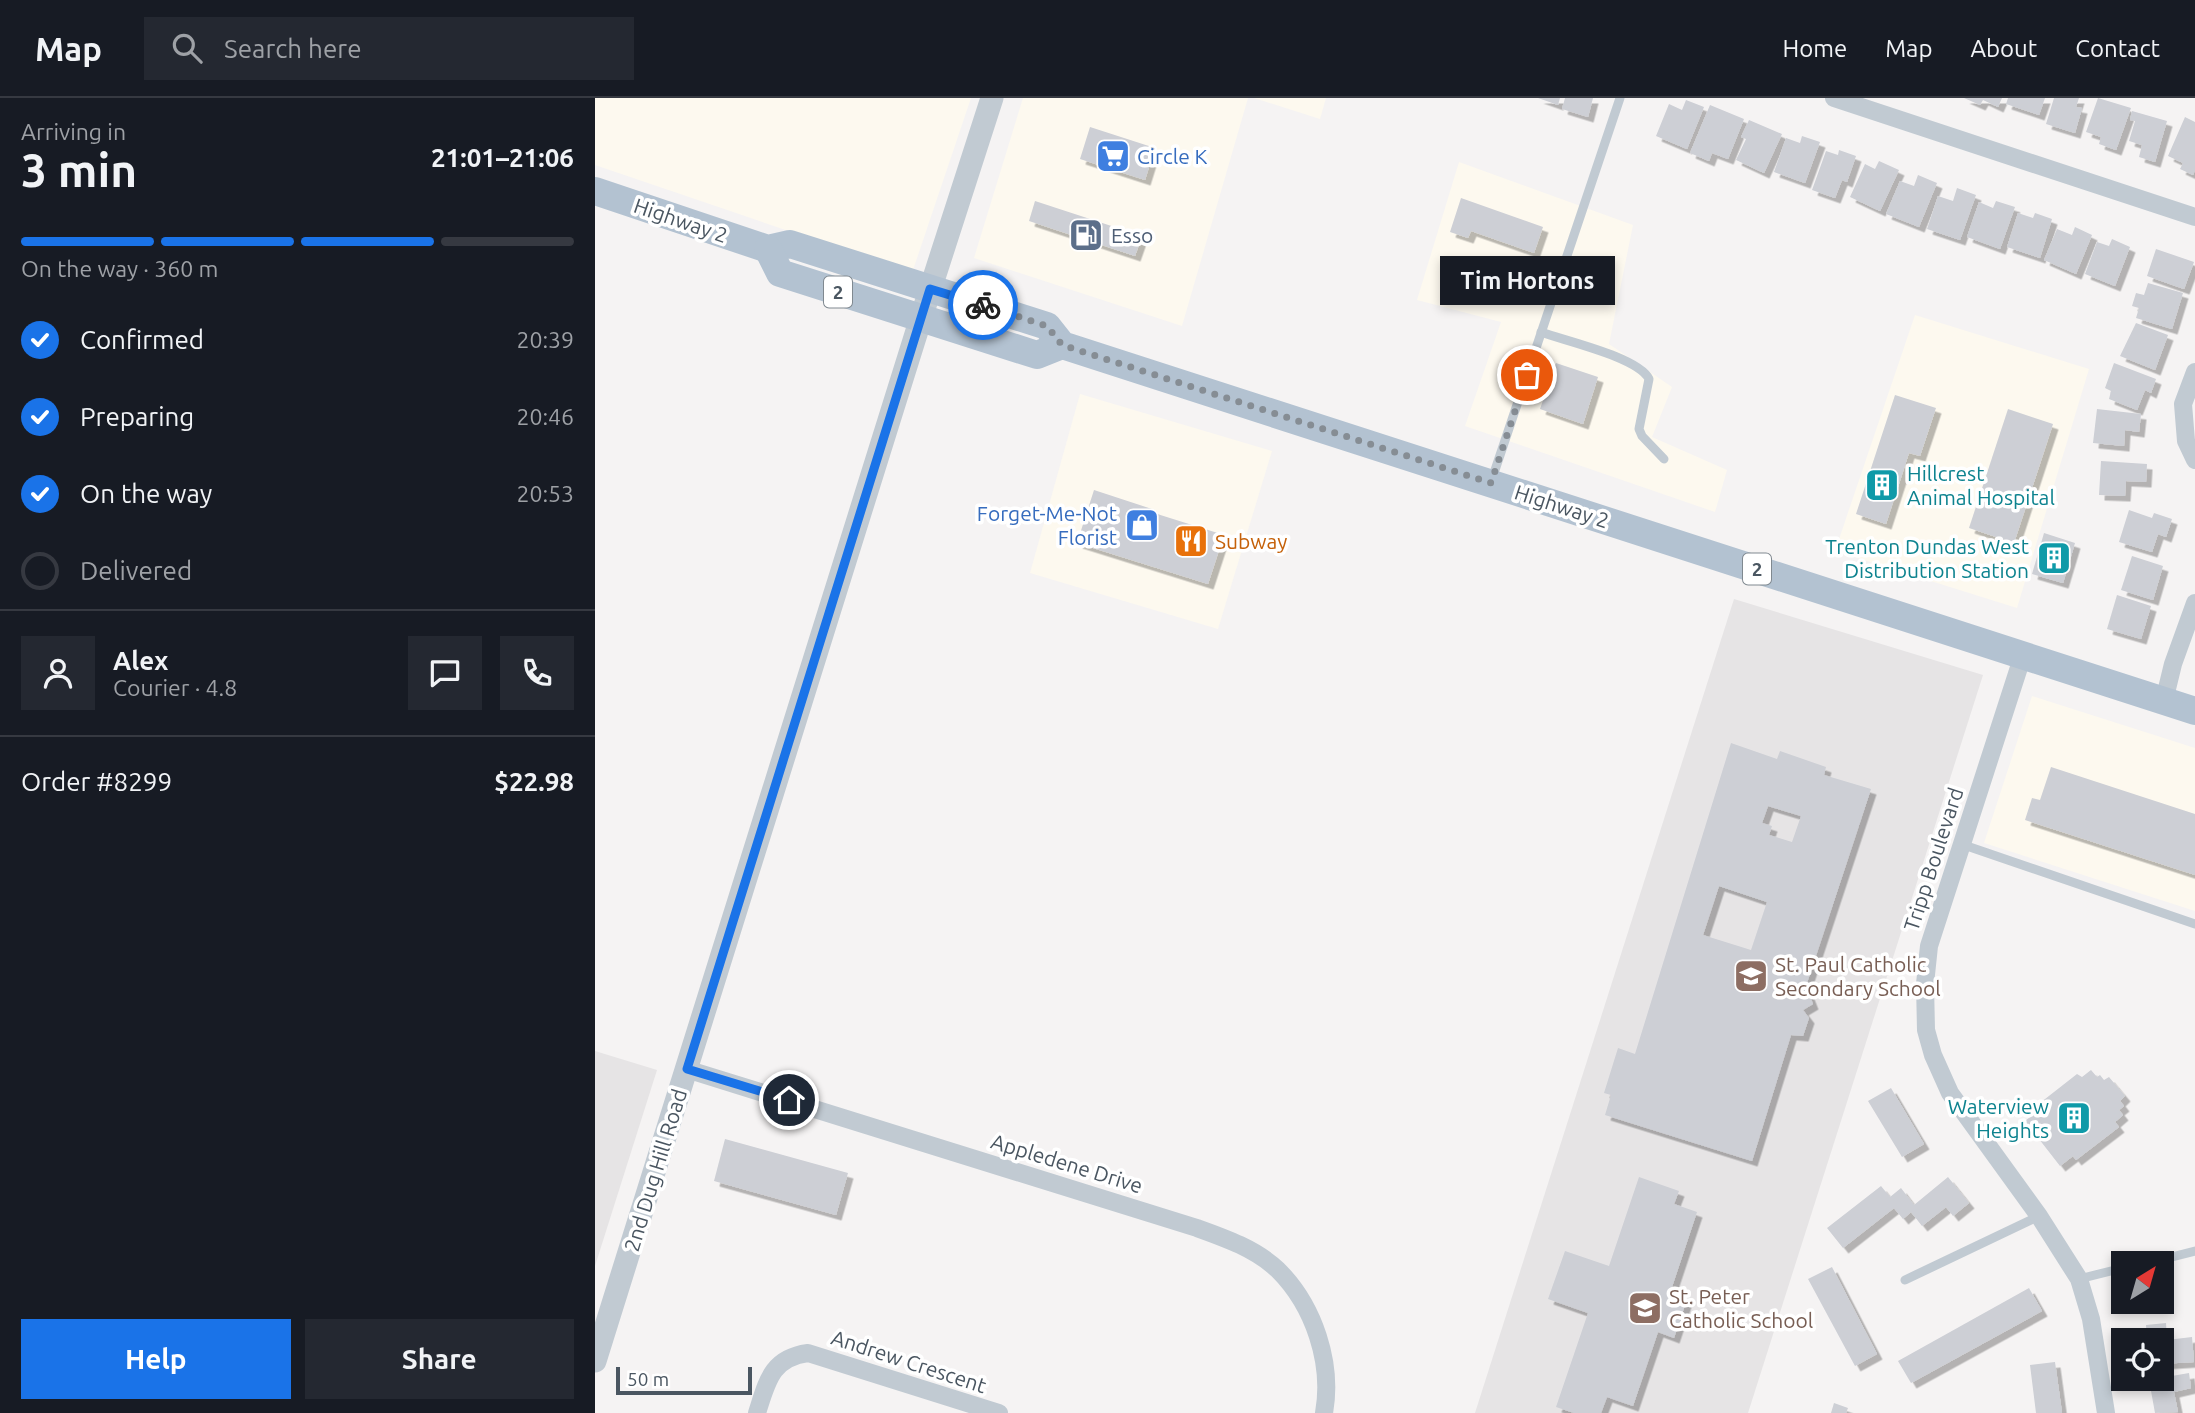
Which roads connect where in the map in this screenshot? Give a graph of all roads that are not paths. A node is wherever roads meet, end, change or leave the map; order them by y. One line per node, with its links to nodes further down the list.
1 (992, 98): 7 (street, 2nd Dug Hill Road)
2 (1620, 98): 9 (lane)
3 (1834, 98): 5 (street)
4 (595, 191): 6 (main road, Highway 2 / 2)
5 (2195, 217)
6 (768, 249): 7 (main road, Highway 2 / 2); 8 (main road, 2)
7 (930, 289): 8 (street, 2nd Dug Hill Road); 10 (main road, Highway 2 / 2)
8 (921, 318): 10 (main road, 2); 21 (street, 2nd Dug Hill Road)
9 (1541, 332): 12 (lane); 14 (lane)
10 (1062, 345): 14 (main road, Highway 2 / 2)
11 (2195, 372): 13 (street)
12 (1664, 459)
13 (2195, 460)
14 (1491, 483): 16 (main road, Highway 2 / 2)
15 (2195, 603): 17 (street)
16 (2023, 655): 17 (main road, 2); 19 (street, Tripp Boulevard)
17 (2164, 701): 18 (main road, 2)
18 (2195, 711)
19 (1961, 844): 20 (lane); 22 (street, Tripp Boulevard)
20 (2195, 924)
21 (687, 1069): 28 (street, 2nd Dug Hill Road); 31 (street, Appledene Drive)
22 (2039, 1216): 26 (street, Tripp Boulevard); 27 (lane)
23 (2195, 1251): 24 (lane)
24 (2174, 1256)
25 (2111, 1271): 26 (lane)
26 (2079, 1279): 32 (street, Tripp Boulevard)
27 (1905, 1280)
28 (595, 1362)
29 (757, 1413): 30 (street, Andrew Crescent)
30 (999, 1413)
31 (1324, 1413)
32 (2106, 1413)

